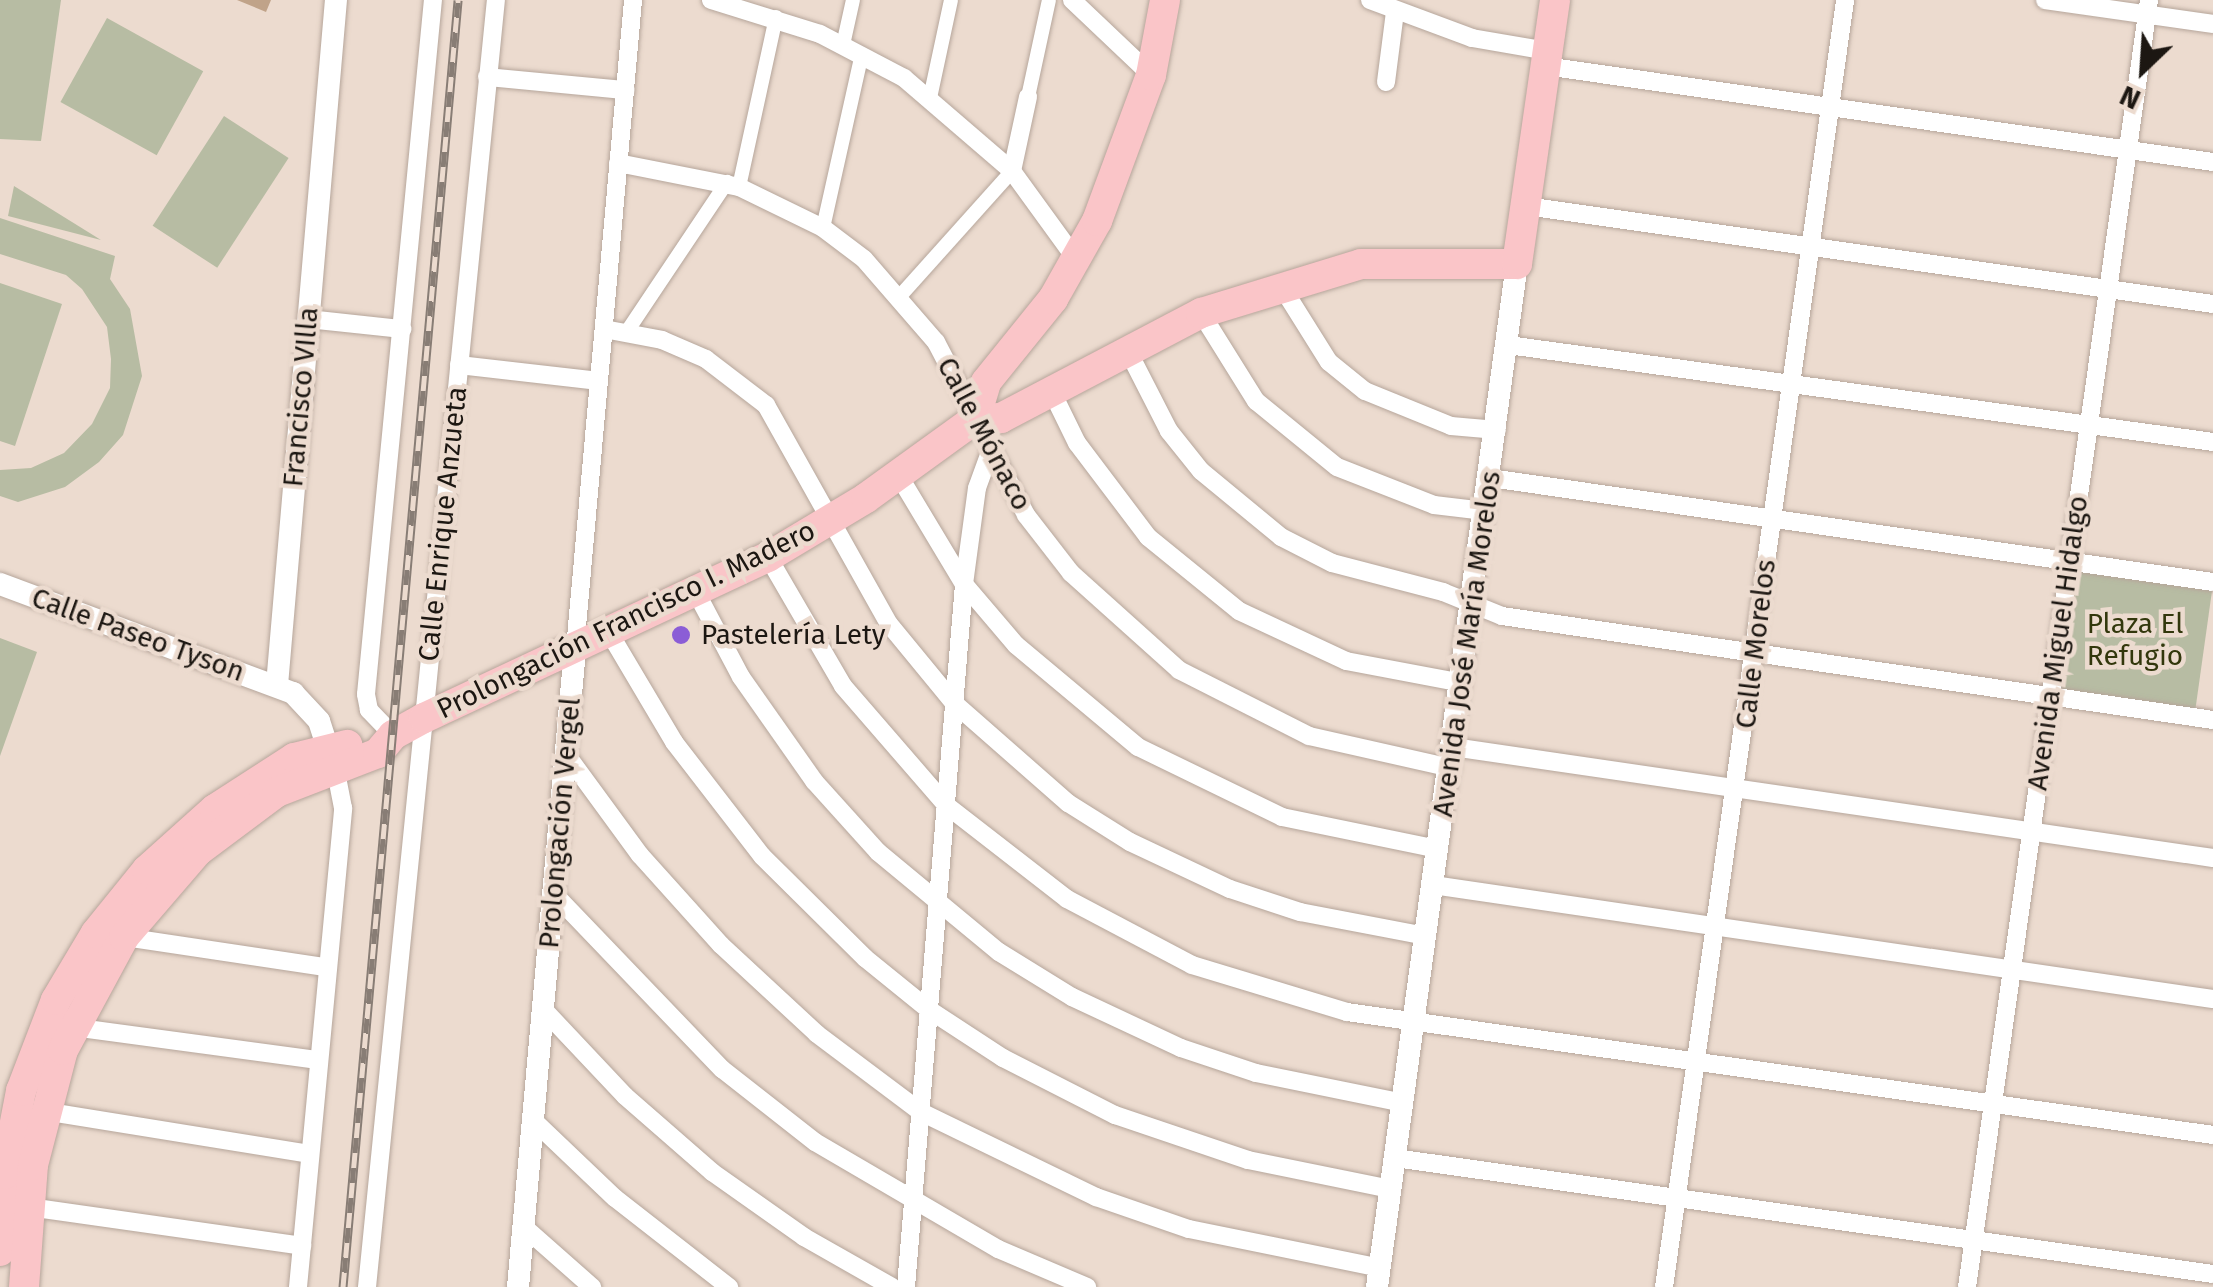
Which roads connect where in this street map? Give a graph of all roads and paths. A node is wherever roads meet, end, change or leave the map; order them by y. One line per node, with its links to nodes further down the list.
1 (336, 0): 45 (street, Francisco VIlla)
2 (433, 0): 46 (street)
3 (496, 0): 24 (street, Calle Enrique Anzueta)
4 (633, 0): 26 (street, Prolongación Vergel)
5 (710, 0): 15 (street)
6 (853, 0): 20 (street)
7 (951, 0): 27 (street)
8 (1048, 0): 28 (street)
9 (1072, 0): 23 (street)
10 (1166, 0): 23 (main road)
11 (1370, 0): 17 (street)
12 (1555, 0): 22 (main road, Avenida José María Morelos)
13 (1845, 0): 29 (street, Calle Morelos)
14 (2045, 0): 16 (street)
15 (755, 6): 18 (street)
16 (2148, 7): 19 (street); 30 (street, Avenida Miguel Hidalgo)
17 (1395, 12): 22 (street); 25 (street)
18 (776, 17): 20 (street); 34 (street)
19 (2213, 24)
20 (843, 45): 21 (street)
21 (862, 54): 27 (street); 36 (street)
22 (1546, 58): 29 (street); 35 (main road, Avenida José María Morelos)
23 (1151, 74): 38 (main road)
24 (488, 77): 26 (street); 52 (street, Calle Enrique Anzueta)
25 (1386, 82)
26 (625, 90): 32 (street, Prolongación Vergel)
27 (930, 98): 33 (street)
28 (1028, 98): 33 (street)
29 (1827, 108): 30 (street); 37 (street, Calle Morelos)
30 (2127, 149): 31 (street); 41 (street, Avenida Miguel Hidalgo)
31 (2213, 162)
32 (618, 163): 34 (street, Calle Mónaco); 47 (street, Prolongación Vergel)
33 (1012, 171): 38 (street); 42 (street)
34 (733, 184): 36 (street, Calle Mónaco); 48 (street)
35 (1526, 206): 37 (street); 39 (main road, Avenida José María Morelos)
36 (823, 228): 42 (street, Calle Mónaco)
37 (1808, 245): 41 (street); 54 (street, Calle Morelos)
38 (1076, 259): 51 (main road)
39 (1517, 264): 40 (main road, Prolongación Francisco I. Madero); 49 (street, Avenida José María Morelos)
40 (1280, 284): 44 (main road, Prolongación Francisco I. Madero); 58 (street)
41 (2110, 289): 43 (street); 57 (street, Avenida Miguel Hidalgo)
42 (900, 296): 56 (street, Calle Mónaco)
43 (2213, 304)
44 (1200, 313): 50 (main road, Prolongación Francisco I. Madero); 63 (street)
45 (308, 319): 46 (street); 77 (street, Francisco VIlla)
46 (402, 329): 82 (street)
47 (604, 330): 48 (street); 53 (street, Prolongación Vergel)
48 (626, 334): 65 (street)
49 (1508, 345): 54 (street); 58 (street, Avenida José María Morelos)
50 (1127, 349): 55 (main road, Prolongación Francisco I. Madero); 72 (street)
51 (1004, 360): 55 (main road); 56 (main road)
52 (459, 365): 53 (street); 80 (street, Calle Enrique Anzueta)
53 (599, 380): 74 (street, Prolongación Vergel)
54 (1790, 382): 57 (street); 64 (street, Calle Morelos)
55 (1046, 393): 56 (main road, Prolongación Francisco I. Madero); 76 (street)
56 (976, 419): 60 (street, Calle Mónaco); 61 (main road, Prolongación Francisco I. Madero)
57 (2090, 424): 59 (street); 67 (street, Avenida Miguel Hidalgo)
58 (1497, 430): 62 (street, Avenida José María Morelos)
59 (2213, 442)
60 (990, 452): 70 (street); 84 (street, Calle Mónaco)
61 (899, 476): 65 (main road, Prolongación Francisco I. Madero); 70 (street)
62 (1490, 478): 63 (street, Avenida José María Morelos); 64 (street)
63 (1486, 511): 72 (street, Avenida José María Morelos)
64 (1772, 518): 67 (street); 75 (street, Calle Morelos)
65 (828, 522): 66 (main road, Prolongación Francisco I. Madero); 79 (street)
66 (768, 556): 71 (main road, Prolongación Francisco I. Madero); 87 (street)
67 (2070, 562): 68 (street); 78 (street, Avenida Miguel Hidalgo)
68 (2213, 582)
69 (0, 584): 77 (street, Calle Paseo Tyson)
70 (964, 584): 79 (street); 89 (street)
71 (696, 592): 73 (main road, Prolongación Francisco I. Madero); 93 (street)
72 (1472, 605): 75 (street); 76 (street, Avenida José María Morelos)
73 (610, 634): 74 (main road, Prolongación Francisco I. Madero); 100 (street)
74 (575, 649): 80 (main road, Prolongación Francisco I. Madero); 83 (street, Prolongación Vergel)
75 (1754, 654): 78 (street); 86 (street, Calle Morelos)
76 (1462, 683): 84 (street, Avenida José María Morelos)
77 (277, 685): 85 (street)
78 (2050, 696): 81 (street); 88 (street, Avenida Miguel Hidalgo)
79 (954, 703): 87 (street); 96 (street)
80 (424, 718): 82 (main road, Prolongación Francisco I. Madero); 126 (street, Calle Enrique Anzueta)
81 (2213, 720)
82 (393, 735): 85 (main road, Prolongación Francisco I. Madero)
83 (566, 754): 92 (street, Prolongación Vergel); 109 (street)
84 (1452, 758): 86 (street, Calle Mónaco); 89 (street, Avenida José María Morelos)
85 (333, 762): 95 (main road, Prolongación Francisco I. Madero); 97 (street); 121 (main road, Prolongación Francisco I. Madero)
86 (1738, 790): 88 (street, Calle Mónaco); 94 (street, Calle Morelos)
87 (946, 805): 93 (street); 102 (street)
88 (2031, 831): 90 (street, Calle Mónaco); 98 (street, Avenida Miguel Hidalgo)
89 (1438, 849): 91 (street, Avenida José María Morelos)
90 (2213, 858)
91 (1433, 886): 94 (street); 96 (street, Avenida José María Morelos)
92 (556, 896): 101 (street, Prolongación Vergel); 116 (street)
93 (937, 904): 100 (street); 106 (street)
94 (1717, 929): 98 (street); 105 (street, Calle Morelos)
95 (124, 936): 97 (street); 103 (main road, Prolongación Francisco I. Madero)
96 (1426, 936): 102 (street, Avenida José María Morelos)
97 (325, 968): 104 (street)
98 (2013, 973): 99 (street); 107 (street, Avenida Miguel Hidalgo)
99 (2213, 999)
100 (928, 1009): 109 (street); 114 (street)
101 (544, 1010): 110 (street, Prolongación Vergel); 130 (street)
102 (1414, 1022): 105 (street); 106 (street, Avenida José María Morelos)
103 (73, 1027): 104 (street); 108 (main road, Prolongación Francisco I. Madero)
104 (318, 1060): 112 (street)
105 (1699, 1064): 107 (street); 115 (street, Calle Morelos)
106 (1403, 1103): 113 (street, Avenida José María Morelos)
107 (1992, 1106): 111 (street); 119 (street, Avenida Miguel Hidalgo)
108 (44, 1112): 112 (street); 117 (main road, Prolongación Francisco I. Madero)
109 (920, 1112): 116 (street); 123 (street)
110 (533, 1120): 118 (street, Prolongación Vergel); 129 (street)
111 (2213, 1135)
112 (310, 1154): 120 (street)
113 (1395, 1158): 114 (street, Avenida José María Morelos); 115 (street)
114 (1391, 1188): 123 (street, Avenida José María Morelos)
115 (1678, 1200): 119 (street); 133 (street, Calle Morelos)
116 (913, 1203): 131 (street); 132 (street)
117 (28, 1208): 120 (street); 124 (main road, Prolongación Francisco I. Madero)
118 (524, 1227): 127 (street, Prolongación Vergel); 128 (street)
119 (1974, 1241): 122 (street); 134 (street, Avenida Miguel Hidalgo)
120 (302, 1246): 125 (street)
121 (0, 1251)
122 (2213, 1274)
123 (1379, 1277)
124 (24, 1287)
125 (298, 1287)
126 (367, 1287)
127 (518, 1287)
128 (592, 1287)
129 (729, 1287)
130 (892, 1287)
131 (906, 1287)
132 (1087, 1287)
133 (1664, 1287)
134 (1967, 1287)

